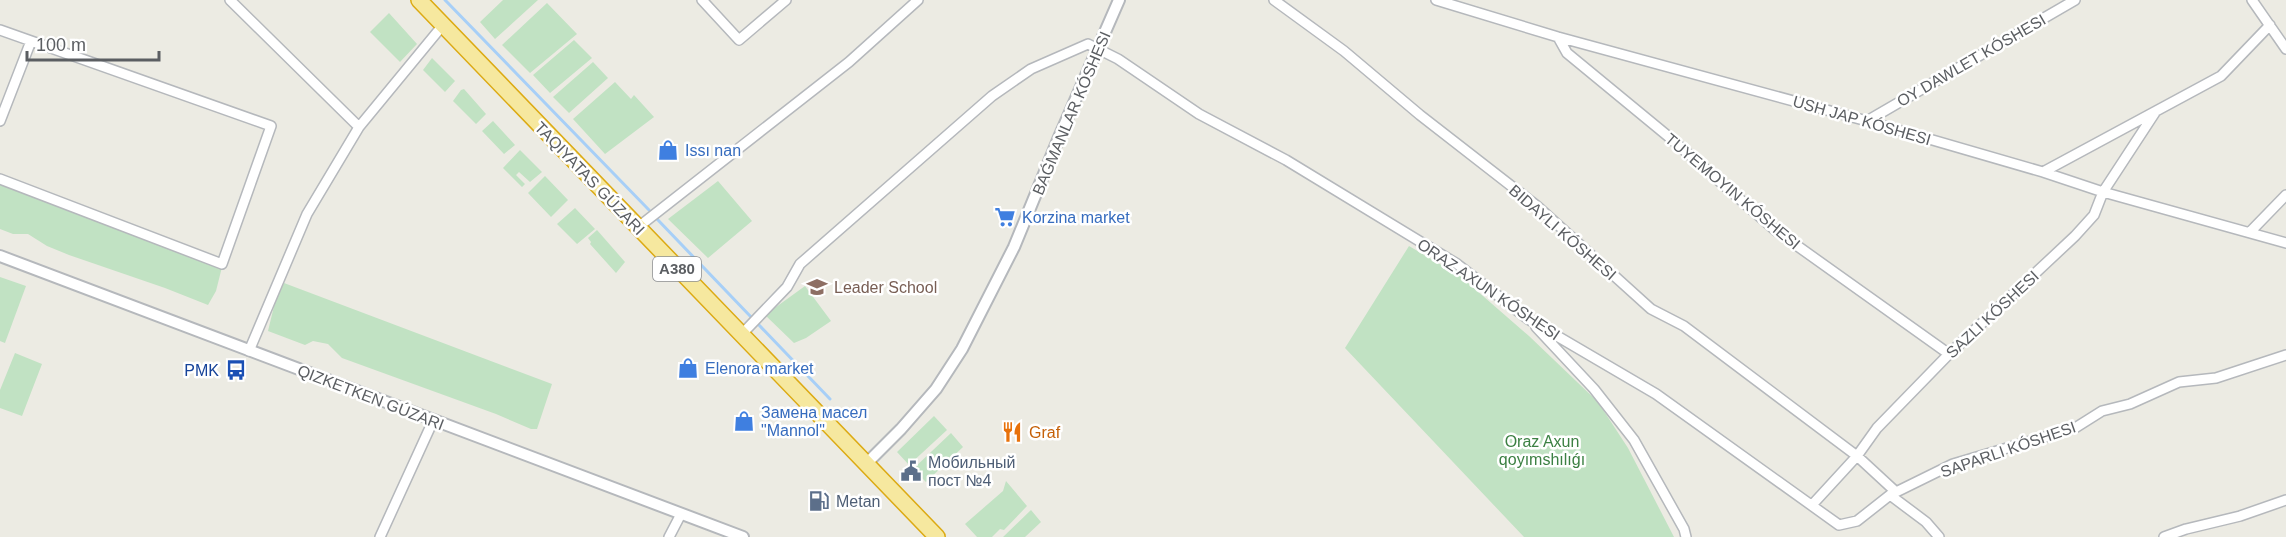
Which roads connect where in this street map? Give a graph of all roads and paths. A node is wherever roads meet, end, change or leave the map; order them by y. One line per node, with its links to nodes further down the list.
1 (230, 0): 21 (street)
2 (419, 0): 12 (highway, A380)
3 (702, 0): 4 (street)
4 (786, 0)
5 (918, 0): 26 (street)
6 (1119, 0): 16 (street, BAǴMANLAR KÓSHESI)
7 (1274, 0): 36 (street)
8 (1436, 0): 14 (street, USH JAP KÓSHESI)
9 (2075, 0): 20 (street, OY DAWLET KÓSHESI)
10 (2252, 0): 11 (street)
11 (2270, 25): 17 (street); 18 (street)
12 (443, 26): 21 (street); 26 (highway, A380)
13 (0, 30): 15 (street)
14 (1558, 37): 20 (street, USH JAP KÓSHESI); 33 (street)
15 (31, 41): 19 (street); 23 (street)
16 (1097, 49): 30 (street, ORAZ AXUN KÓSHESI); 31 (street); 37 (street, BAǴMANLAR KÓSHESI)
17 (2286, 49)
18 (2156, 111): 22 (street); 24 (street)
19 (0, 120)
20 (1867, 121): 22 (street, USH JAP KÓSHESI)
21 (359, 127): 32 (street)
22 (2043, 172): 24 (street, USH JAP KÓSHESI)
23 (0, 179)
24 (2103, 192): 27 (street, USH JAP KÓSHESI); 33 (street)
25 (2286, 195): 27 (street)
26 (637, 228): 31 (highway, A380)
27 (2250, 232): 28 (street, USH JAP KÓSHESI)
28 (2286, 243)
29 (0, 256): 32 (street)
30 (1528, 319): 40 (street, ORAZ AXUN KÓSHESI); 46 (street)
31 (741, 335): 37 (highway, A380)
32 (249, 351): 35 (street)
33 (1949, 354): 36 (street)
34 (2286, 355): 38 (street)
35 (433, 421): 41 (street); 42 (street)
36 (1857, 456): 38 (street); 40 (street)
37 (866, 464): 45 (highway, A380)
38 (1893, 494): 40 (street, ORAZ AXUN KÓSHESI); 47 (street)
39 (2286, 500): 48 (street)
40 (1812, 505)
41 (681, 514): 43 (street); 44 (street)
42 (380, 537)
43 (669, 537)
44 (742, 537)
45 (937, 537)
46 (1686, 537)
47 (1940, 537)
48 (2164, 537)

